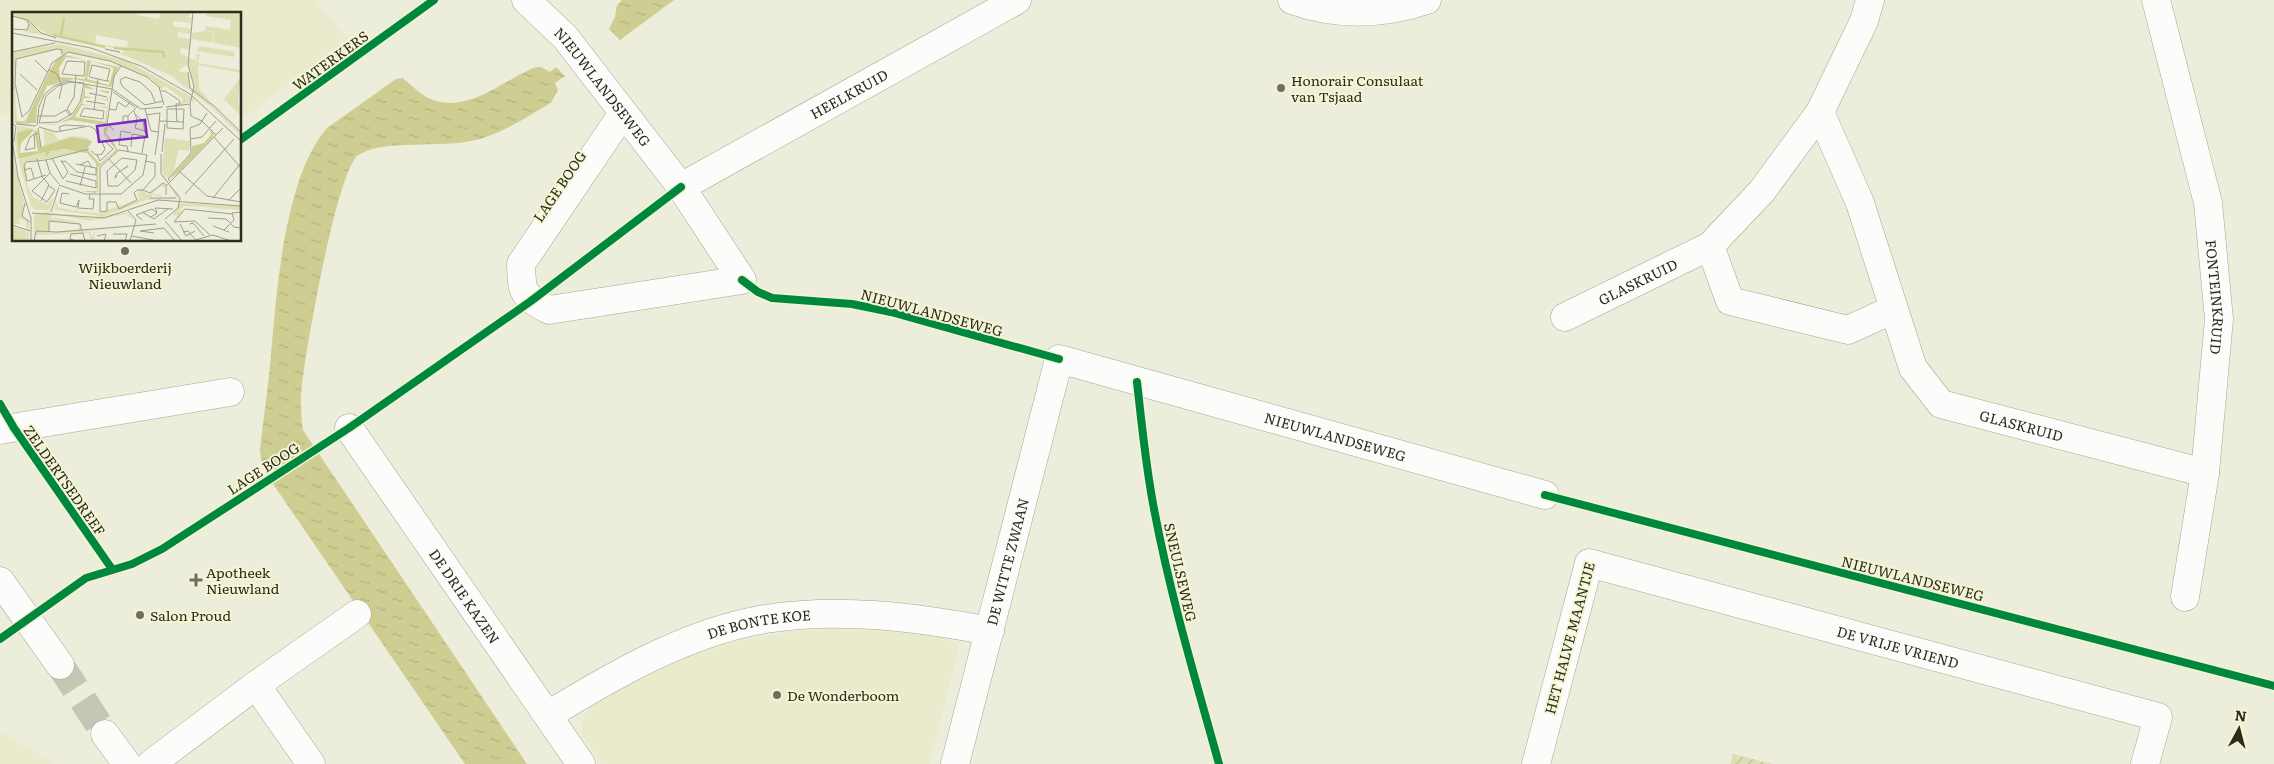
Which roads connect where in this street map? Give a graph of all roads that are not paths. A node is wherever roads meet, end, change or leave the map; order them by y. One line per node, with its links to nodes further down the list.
1 (526, 0): 8 (street, NIEUWLANDSEWEG)
2 (1017, 0): 9 (street, HEELKRUID)
3 (1292, 0): 4 (street)
4 (1427, 0)
5 (1870, 0): 7 (street, GLASKRUID)
6 (2156, 0): 18 (street, FONTEINKRUID)
7 (1820, 112): 10 (street, GLASKRUID); 12 (street, GLASKRUID)
8 (623, 113): 9 (street, NIEUWLANDSEWEG); 11 (street, LAGE BOOG)
9 (681, 187): 11 (street, NIEUWLANDSEWEG)
10 (1710, 246): 12 (street); 13 (street, GLASKRUID)
11 (742, 280)
12 (1894, 309): 18 (street, GLASKRUID)
13 (1565, 317)
14 (1059, 359): 19 (street, NIEUWLANDSEWEG); 24 (street, DE WITTE ZWAAN)
15 (230, 392): 17 (street, ZELDERTSEDREEF)
16 (349, 428): 27 (street, DE DRIE KAZEN)
17 (0, 430)
18 (2205, 473): 22 (street, FONTEINKRUID)
19 (1545, 495)
20 (1589, 563): 34 (street, HET HALVE MAANTJE); 35 (street, DE VRIJE VRIEND)
21 (0, 581): 25 (street)
22 (2185, 597)
23 (357, 614): 26 (street)
24 (990, 630): 27 (street, DE BONTE KOE); 33 (street, DE WITTE ZWAAN)
25 (60, 665)
26 (256, 685): 30 (street); 31 (street)
27 (548, 715): 32 (street, DE DRIE KAZEN)
28 (105, 734): 29 (street)
29 (127, 764)
30 (151, 764)
31 (311, 764)
32 (581, 764)
33 (955, 764)
34 (1536, 764)
35 (2145, 764)

